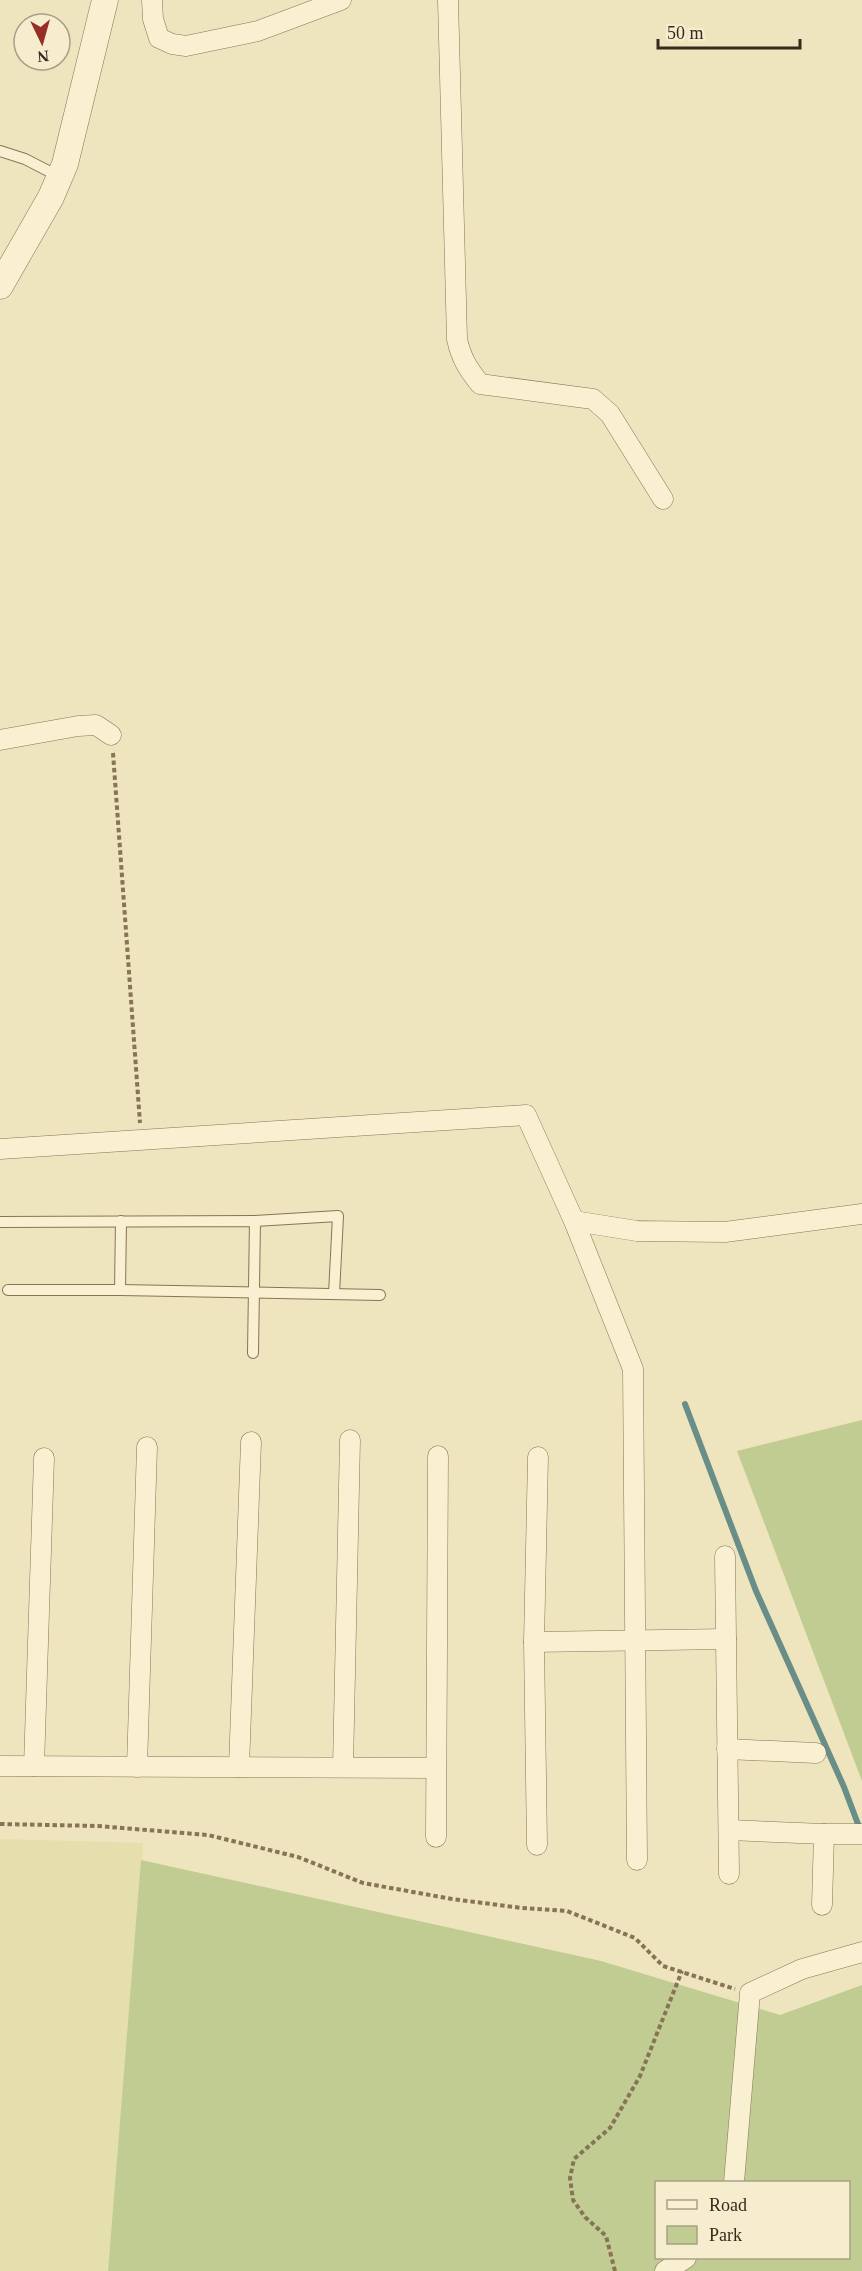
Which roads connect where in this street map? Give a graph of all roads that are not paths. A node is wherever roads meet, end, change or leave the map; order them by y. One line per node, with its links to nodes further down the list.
1 (105, 0): 6 (street)
2 (152, 0): 3 (street)
3 (341, 0)
4 (448, 0): 8 (street)
5 (0, 151): 6 (lane)
6 (61, 177): 7 (street)
7 (0, 286)
8 (663, 499)
9 (111, 735): 10 (street)
10 (0, 740)
11 (0, 1149): 15 (street)
12 (862, 1214): 15 (street)
13 (122, 1221): 14 (lane); 16 (lane); 18 (lane)
14 (255, 1221): 19 (lane); 20 (lane)
15 (574, 1221): 31 (street)
16 (0, 1222)
17 (8, 1290): 18 (lane)
18 (120, 1290): 19 (lane)
19 (253, 1292): 20 (lane); 22 (lane)
20 (334, 1294): 21 (lane)
21 (380, 1295)
22 (252, 1353)
23 (350, 1440): 39 (street)
24 (251, 1442): 38 (street)
25 (147, 1447): 37 (street)
26 (438, 1456): 40 (street)
27 (538, 1457): 32 (street)
28 (44, 1458): 36 (street)
29 (725, 1556): 30 (street)
30 (726, 1639): 31 (street); 33 (street)
31 (634, 1641): 32 (street); 46 (street)
32 (534, 1642): 45 (street)
33 (727, 1749): 34 (street); 41 (street)
34 (816, 1753)
35 (0, 1766): 36 (street)
36 (34, 1766): 37 (street)
37 (137, 1767): 38 (street)
38 (239, 1767): 39 (street)
39 (343, 1767): 40 (street)
40 (436, 1768): 44 (street)
41 (729, 1830): 42 (street); 47 (street)
42 (824, 1834): 43 (street); 48 (street)
43 (862, 1834)
44 (436, 1837)
45 (537, 1845)
46 (637, 1860)
47 (729, 1874)
48 (822, 1905)
49 (862, 1952): 50 (street)
50 (734, 2181)
51 (684, 2259): 52 (street)
52 (665, 2271)

